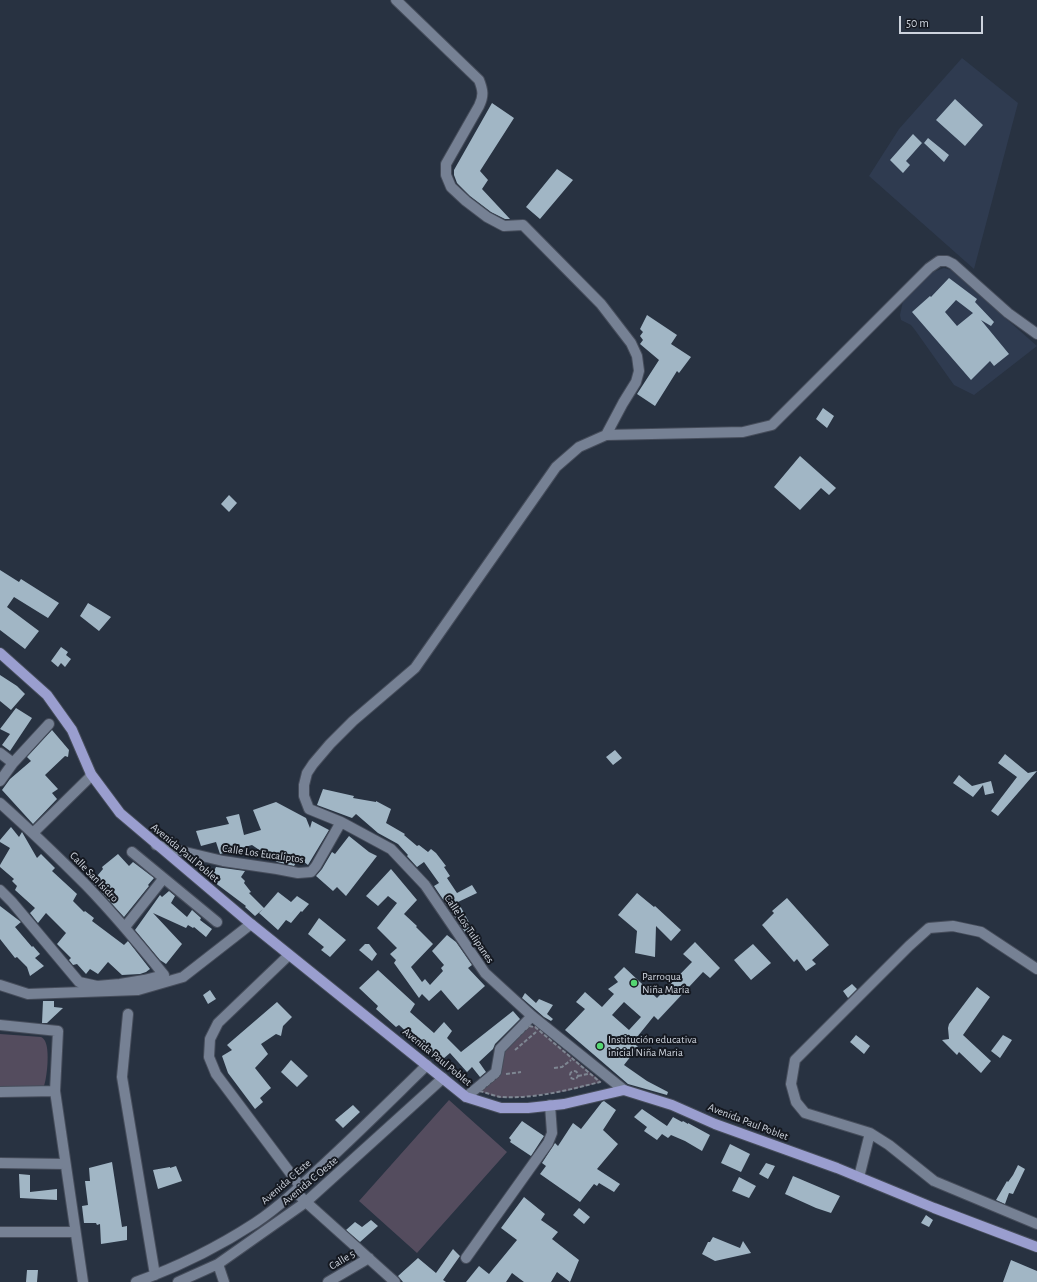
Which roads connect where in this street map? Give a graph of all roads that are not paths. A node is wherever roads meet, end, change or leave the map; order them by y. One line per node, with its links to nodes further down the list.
1 (396, 0): 3 (street)
2 (1037, 334): 3 (street)
3 (606, 435): 11 (street, Calle Los Tulipanes)
4 (0, 653): 8 (main road, Avenida Paul Poblet)
5 (49, 724): 7 (street)
6 (0, 753): 7 (street)
7 (13, 763): 9 (street)
8 (91, 774): 12 (street); 13 (main road, Avenida Paul Poblet)
9 (0, 781)
10 (0, 803): 12 (street, Calle San Isidro)
11 (341, 822): 13 (street, Calle Los Eucaliptos); 24 (street, Calle Los Tulipanes)
12 (34, 833): 19 (street, Calle San Isidro)
13 (156, 845): 18 (main road, Avenida Paul Poblet)
14 (132, 852): 15 (street)
15 (163, 878): 17 (street); 19 (street)
16 (0, 890): 19 (street, Calle San Isidro)
17 (217, 922)
18 (251, 924): 20 (main road, Avenida Paul Poblet); 22 (street)
19 (124, 927)
20 (289, 954): 26 (main road, Avenida Paul Poblet); 37 (street)
21 (1037, 969): 33 (street)
22 (0, 985)
23 (128, 1014): 46 (street)
24 (532, 1016): 28 (street, Calle Los Tulipanes); 31 (street)
25 (0, 1026): 29 (street)
26 (427, 1065): 27 (main road, Avenida Paul Poblet); 37 (street, Avenida C Este)
27 (443, 1078): 31 (main road, Avenida Paul Poblet); 38 (street, Avenida C Oeste)
28 (624, 1090): 32 (main road, Avenida Paul Poblet); 36 (main road, Avenida Paul Poblet)
29 (55, 1091): 30 (street); 35 (street)
30 (0, 1092)
31 (466, 1097): 32 (main road, Avenida Paul Poblet)
32 (550, 1105): 44 (street)
33 (870, 1133): 36 (street); 39 (street)
34 (0, 1163): 35 (street)
35 (65, 1164): 41 (street)
36 (859, 1177): 42 (main road, Avenida Paul Poblet)
37 (298, 1189): 38 (street); 46 (street, Avenida C Este)
38 (306, 1202): 43 (street); 45 (street, Avenida C Oeste)
39 (1037, 1224)
40 (0, 1232): 41 (street)
41 (75, 1232): 47 (street)
42 (1037, 1247)
43 (368, 1258): 51 (street, Calle 5); 52 (street)
44 (466, 1258)
45 (218, 1264): 49 (street, Avenida C Oeste); 50 (street)
46 (155, 1275): 48 (street, Avenida C Este)
47 (83, 1282)
48 (136, 1282)
49 (178, 1282)
50 (224, 1282)
51 (328, 1282)
52 (396, 1282)

